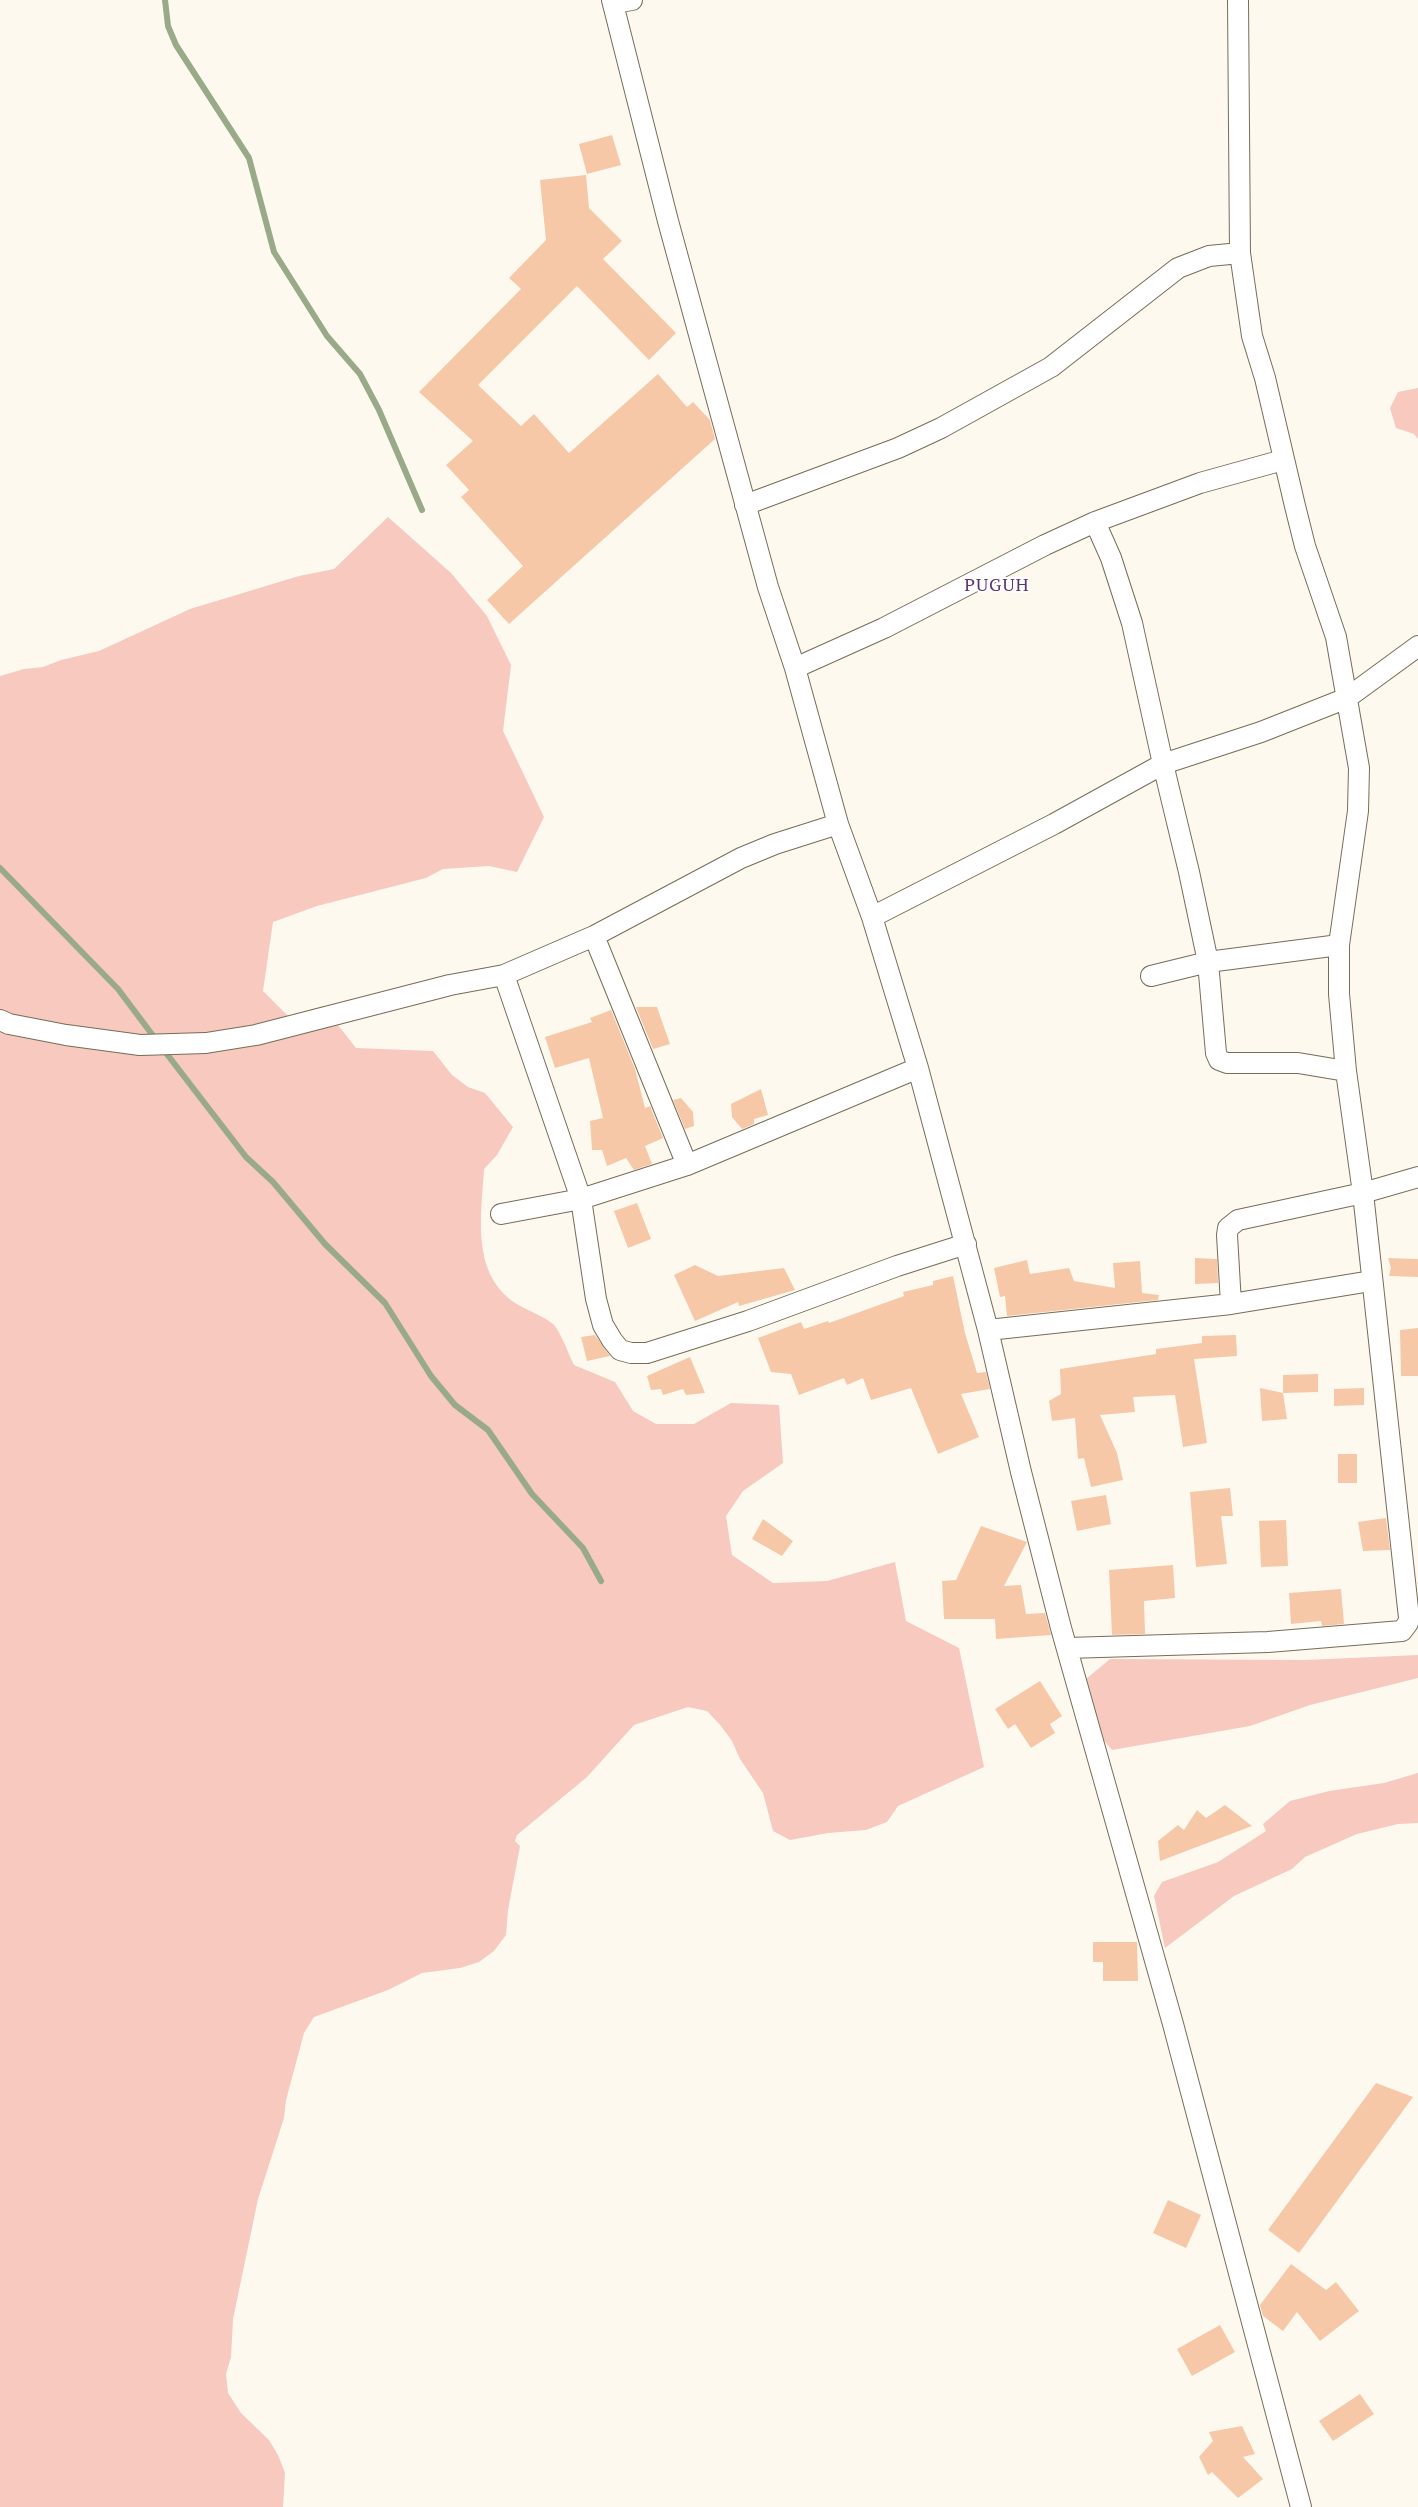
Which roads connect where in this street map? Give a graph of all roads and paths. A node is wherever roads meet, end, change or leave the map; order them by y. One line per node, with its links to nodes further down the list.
1 (1238, 0): 3 (street)
2 (619, 1): 5 (street)
3 (1240, 253): 4 (street); 5 (street)
4 (1283, 460): 6 (street); 9 (street)
5 (745, 505): 8 (street)
6 (1095, 522): 8 (street); 10 (street)
7 (1418, 646): 9 (street)
8 (795, 668): 11 (street)
9 (1348, 698): 10 (street); 14 (street)
10 (1163, 764): 12 (street); 15 (street)
11 (838, 824): 12 (street); 13 (street)
12 (872, 917): 19 (street)
13 (594, 936): 16 (street); 21 (street)
14 (1339, 945): 15 (street); 20 (street)
15 (1208, 962): 17 (street); 20 (street)
16 (504, 975): 18 (street); 24 (street)
17 (1151, 976)
18 (0, 1020)
19 (918, 1068): 21 (street); 26 (street)
20 (1346, 1071): 23 (street)
21 (687, 1165): 24 (street)
22 (1418, 1177): 23 (street)
23 (1363, 1193): 27 (street); 28 (street)
24 (581, 1200): 25 (street); 26 (street)
25 (501, 1214)
26 (966, 1244): 29 (street)
27 (1371, 1280): 28 (street); 30 (street)
28 (1231, 1304): 29 (street)
29 (988, 1330): 30 (street)
30 (1067, 1648): 31 (street)
31 (1301, 2507)

